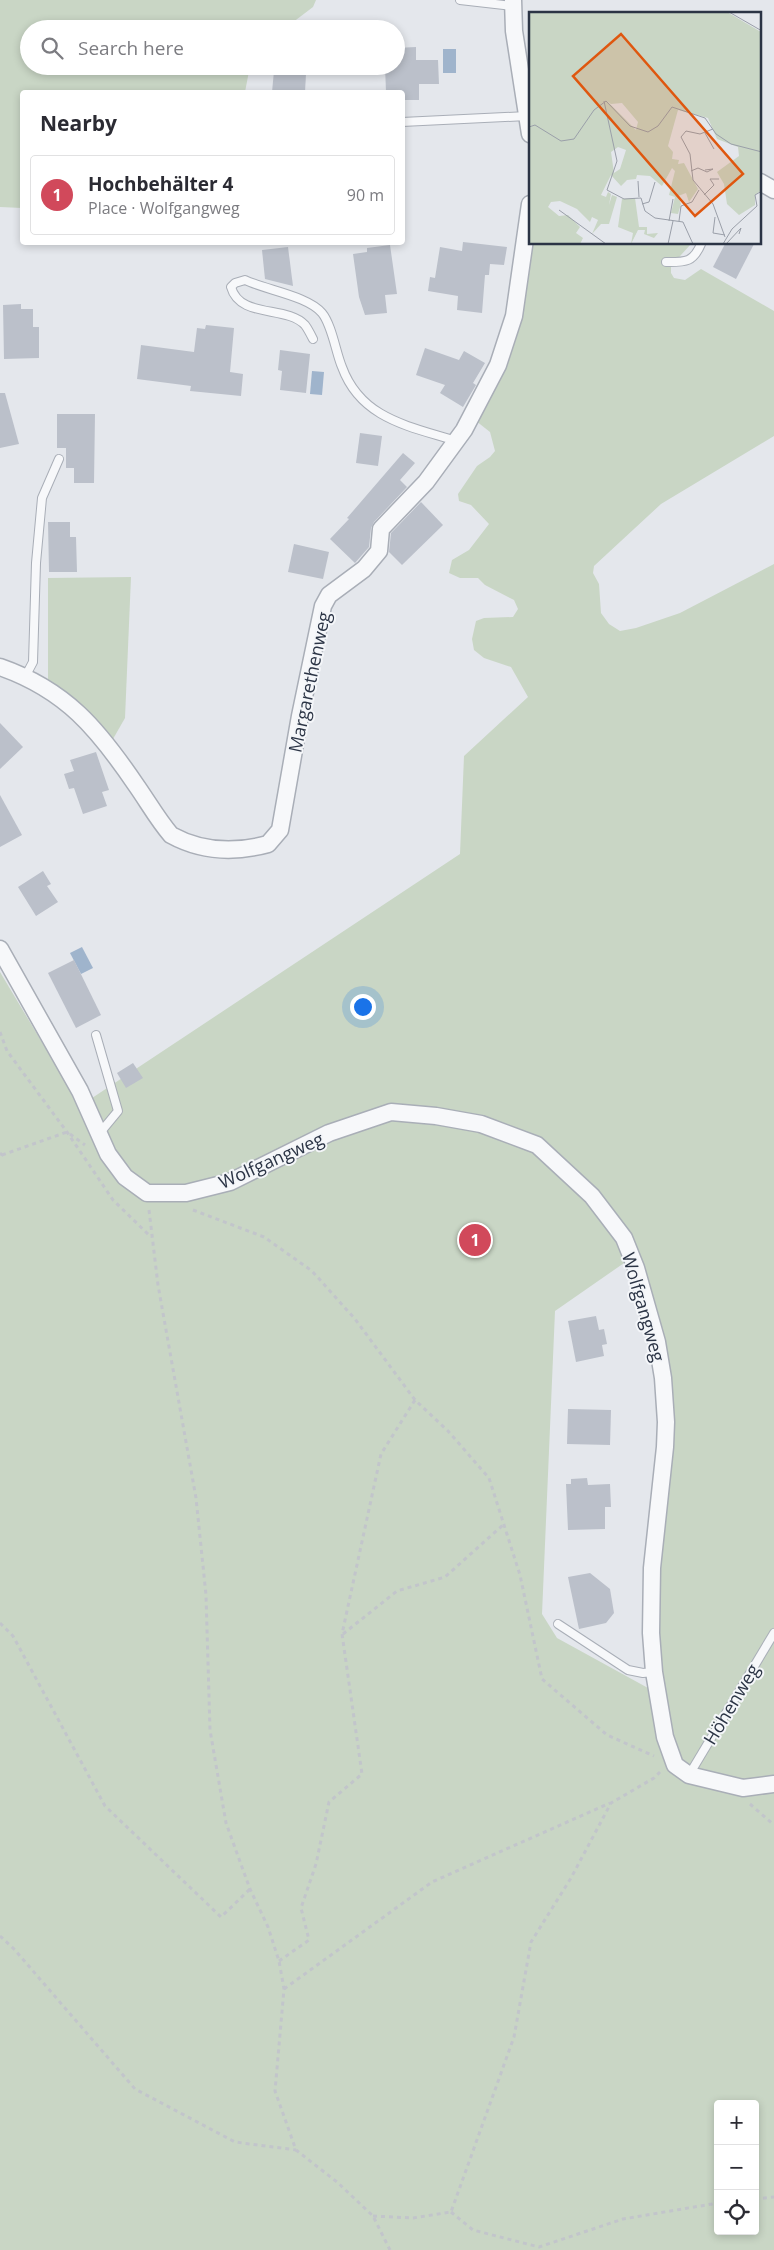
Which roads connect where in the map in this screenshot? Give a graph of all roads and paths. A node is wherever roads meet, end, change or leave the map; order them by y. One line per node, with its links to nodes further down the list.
1 (460, 0): 2 (lane)
2 (513, 3): 3 (street)
3 (527, 116): 4 (lane); 5 (street)
4 (405, 122)
5 (529, 128)
6 (762, 183): 7 (street)
7 (774, 190)
8 (529, 211): 12 (street, Margarethenweg)
9 (701, 245): 10 (lane)
10 (666, 262)
11 (313, 339): 12 (lane)
12 (456, 441): 15 (street, Margarethenweg)
13 (59, 459): 15 (lane)
14 (0, 667): 15 (street, Margarethenweg)
15 (25, 677)
16 (0, 949): 20 (street)
17 (0, 1032): 19 (path)
18 (96, 1035): 20 (lane)
19 (67, 1132): 21 (path); 24 (path)
20 (99, 1134): 22 (street)
21 (1, 1155)
22 (147, 1193): 24 (path); 31 (street, Wolfgangweg)
23 (191, 1210): 25 (path)
24 (152, 1238): 36 (path)
25 (415, 1400): 26 (path); 30 (path)
26 (503, 1525): 30 (path); 32 (path)
27 (0, 1623): 36 (path)
28 (558, 1624): 31 (lane)
29 (774, 1633): 33 (lane, Höhenweg)
30 (342, 1634): 38 (path)
31 (654, 1672): 32 (street, Wolfgangweg)
32 (672, 1759): 33 (street, Wolfgangweg); 35 (path)
33 (689, 1775): 34 (street, Wolfgangweg)
34 (774, 1784)
35 (610, 1803): 39 (path); 44 (path)
36 (250, 1889): 38 (path)
37 (0, 1936): 40 (path)
38 (279, 1962): 39 (path)
39 (284, 1989): 40 (path)
40 (296, 2150): 45 (path)
41 (774, 2196): 42 (path)
42 (759, 2198)
43 (714, 2204): 46 (path)
44 (451, 2212): 45 (path); 46 (path)
45 (372, 2216): 47 (path)
46 (539, 2248): 48 (path)
47 (390, 2250)
48 (544, 2250)

